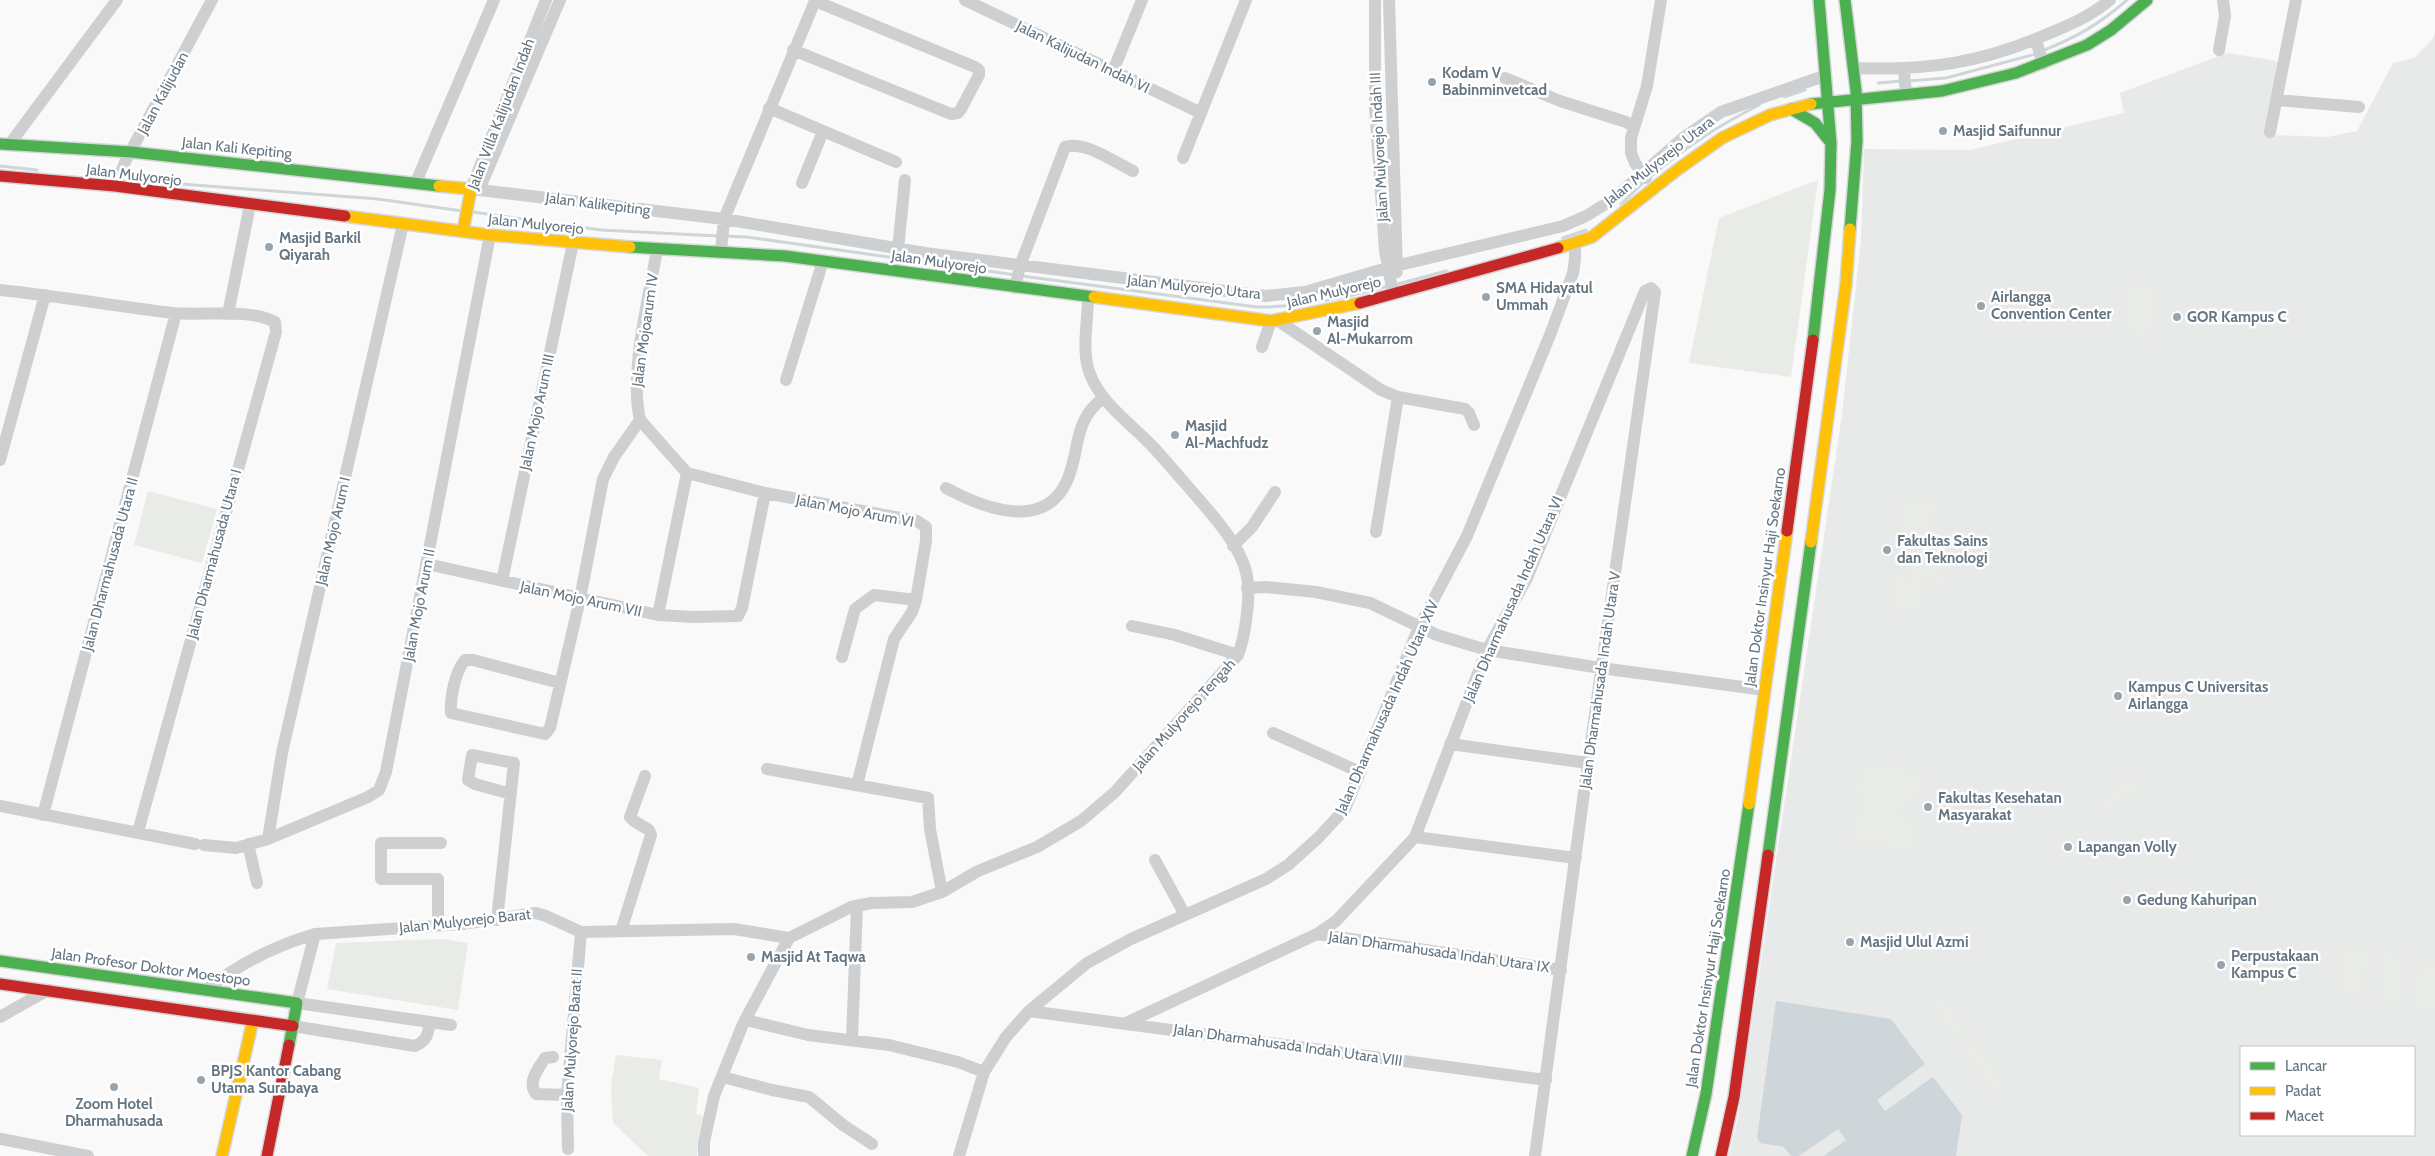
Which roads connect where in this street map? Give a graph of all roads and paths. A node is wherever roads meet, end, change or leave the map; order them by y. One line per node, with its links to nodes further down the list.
1 (117, 0): 41 (street)
2 (212, 0): 43 (street, Jalan Kalijudan)
3 (494, 0): 50 (street)
4 (546, 0): 53 (street, Jalan Villa Kalijudan Indah)
5 (560, 0): 53 (street, Jalan Villa Kalijudan Indah)
6 (965, 0): 21 (street, Jalan Kalijudan Indah VI)
7 (1142, 0): 21 (street)
8 (1246, 0): 35 (street)
9 (1375, 0): 31 (street, Jalan Mulyorejo Indah III)
10 (1389, 0): 30 (street)
11 (1660, 0): 36 (street)
12 (1818, 0): 25 (main road, Jalan Doktor Insinyur Haji Soekarno)
13 (1845, 0): 22 (main road)
14 (2110, 0): 20 (street)
15 (2148, 0): 20 (main road, Jalan Mulyorejo)
16 (2222, 0): 19 (street)
17 (2296, 0): 29 (street)
18 (793, 50): 18 (street); 33 (street)
19 (2219, 50)
20 (2040, 52): 23 (street); 26 (main road, Jalan Mulyorejo)
21 (1113, 71): 35 (street, Jalan Kalijudan Indah VI)
22 (1854, 72): 23 (street); 27 (main road)
23 (1904, 72): 26 (street)
24 (1505, 78): 36 (street)
25 (1825, 80): 28 (main road, Jalan Doktor Insinyur Haji Soekarno); 39 (street, Jalan Mulyorejo Utara)
26 (1905, 91): 27 (main road, Jalan Mulyorejo)
27 (1856, 95): 28 (main road, Jalan Mulyorejo); 163 (main road)
28 (1826, 100): 34 (main road, Jalan Mulyorejo); 40 (main road, Jalan Doktor Insinyur Haji Soekarno)
29 (2276, 100): 32 (street); 38 (street)
30 (1392, 105): 31 (street); 66 (street)
31 (1375, 107): 66 (street, Jalan Mulyorejo Indah III)
32 (2358, 107)
33 (769, 108): 37 (street); 55 (street)
34 (1791, 109): 39 (main road, Jalan Mulyorejo); 40 (main road)
35 (1201, 113): 44 (street)
36 (1634, 127): 49 (street)
37 (823, 131): 45 (street); 52 (street)
38 (2270, 132)
39 (1705, 136): 42 (street, Jalan Mulyorejo Utara); 42 (main road, Jalan Mulyorejo)
40 (1831, 143): 103 (main road, Jalan Doktor Insinyur Haji Soekarno)
41 (5, 144): 43 (main road, Jalan Kali Kepiting)
42 (1690, 147): 49 (street, Jalan Mulyorejo Utara); 49 (main road, Jalan Mulyorejo)
43 (128, 156): 50 (main road, Jalan Kali Kepiting); 51 (street, Jalan Kalijudan)
44 (1184, 158)
45 (896, 162)
46 (1133, 171): 65 (street)
47 (0, 176): 51 (main road, Jalan Mulyorejo)
48 (905, 180): 63 (street)
49 (1649, 181): 60 (main road, Jalan Mulyorejo); 66 (street, Jalan Mulyorejo Utara)
50 (416, 182): 53 (main road, Jalan Kali Kepiting)
51 (116, 184): 54 (main road, Jalan Mulyorejo)
52 (802, 184)
53 (473, 192): 55 (street, Jalan Kalikepiting); 57 (main road, Jalan Villa Kalijudan Indah)
54 (250, 205): 56 (main road, Jalan Mulyorejo); 75 (street)
55 (724, 222): 61 (street); 63 (street, Jalan Mulyorejo Utara)
56 (403, 224): 57 (main road, Jalan Mulyorejo); 116 (street, Jalan Mojo Arum I)
57 (462, 231): 58 (main road, Jalan Mulyorejo)
58 (490, 235): 59 (main road, Jalan Mulyorejo); 90 (street, Jalan Mojo Arum II)
59 (573, 243): 62 (main road, Jalan Mulyorejo); 91 (street, Jalan Mojo Arum III)
60 (1575, 244): 70 (main road, Jalan Mulyorejo); 97 (street, Jalan Dharmahusada Indah Utara XIV)
61 (722, 246): 62 (main road, Jalan Mulyorejo); 64 (main road, Jalan Mulyorejo)
62 (656, 254): 81 (street, Jalan Mojoarum IV)
63 (892, 257): 64 (main road, Jalan Mulyorejo); 65 (street, Jalan Mulyorejo Utara); 67 (main road, Jalan Mulyorejo)
64 (823, 261): 78 (street)
65 (1020, 268): 67 (street); 68 (street, Jalan Mulyorejo Utara)
66 (1392, 270): 70 (street, Jalan Mulyorejo Indah III); 73 (street, Jalan Mulyorejo Utara)
67 (1016, 286): 68 (main road, Jalan Mulyorejo)
68 (1095, 289): 73 (street, Jalan Mulyorejo Utara); 73 (main road, Jalan Mulyorejo); 80 (street, Jalan Mulyorejo Tengah)
69 (0, 290): 72 (street, Jalan Dharmahusada Utara I)
70 (1396, 290): 76 (main road, Jalan Mulyorejo)
71 (1646, 291): 98 (street, Jalan Dharmahusada Indah Utara VI); 101 (street, Jalan Dharmahusada Indah Utara V)
72 (44, 294): 74 (street, Jalan Dharmahusada Utara I); 83 (street)
73 (1191, 299): 76 (main road, Jalan Mulyorejo)
74 (176, 313): 75 (street, Jalan Dharmahusada Utara I); 113 (street, Jalan Dharmahusada Utara II)
75 (228, 314): 114 (street, Jalan Dharmahusada Utara I)
76 (1274, 320): 77 (street); 79 (street)
77 (1262, 347)
78 (786, 380)
79 (1398, 396): 82 (street); 88 (street)
80 (1103, 398): 85 (street); 89 (street, Jalan Mulyorejo Tengah)
81 (640, 420): 84 (street); 93 (street)
82 (1474, 425)
83 (0, 460)
84 (688, 472): 87 (street, Jalan Mojo Arum VI); 95 (street)
85 (946, 488)
86 (1275, 492): 89 (street)
87 (765, 493): 94 (street, Jalan Mojo Arum VI); 95 (street, Jalan Mojo Arum VII)
88 (1376, 532)
89 (1233, 546): 92 (street, Jalan Mulyorejo Tengah)
90 (427, 564): 91 (street, Jalan Mojo Arum VII); 116 (street, Jalan Mojo Arum II)
91 (502, 582): 93 (street, Jalan Mojo Arum VII)
92 (1247, 588): 97 (street); 99 (street, Jalan Mulyorejo Tengah)
93 (580, 599): 95 (street, Jalan Mojo Arum VII); 102 (street)
94 (916, 600): 100 (street); 110 (street, Jalan Mojo Arum VI)
95 (658, 615)
96 (1132, 626): 99 (street)
97 (1419, 627): 98 (street); 108 (street, Jalan Dharmahusada Indah Utara XIV)
98 (1487, 650): 101 (street); 105 (street, Jalan Dharmahusada Indah Utara VI)
99 (1238, 655): 122 (street, Jalan Mulyorejo Tengah)
100 (842, 657)
101 (1602, 668): 103 (street); 106 (street, Jalan Dharmahusada Indah Utara V)
102 (560, 683): 102 (street)
103 (1765, 690): 162 (main road, Jalan Doktor Insinyur Haji Soekarno)
104 (1273, 734): 108 (street)
105 (1450, 744): 106 (street); 115 (street, Jalan Dharmahusada Indah Utara VI)
106 (1588, 763): 119 (street, Jalan Dharmahusada Indah Utara V)
107 (768, 768): 110 (street)
108 (1360, 772): 124 (street, Jalan Dharmahusada Indah Utara XIV)
109 (645, 776): 127 (street)
110 (857, 785): 122 (street)
111 (511, 794): 125 (street)
112 (0, 806): 113 (street, Jalan Mojo Arum II)
113 (44, 815): 114 (street, Jalan Mojo Arum II)
114 (138, 832): 118 (street, Jalan Mojo Arum II)
115 (1415, 837): 119 (street); 130 (street, Jalan Dharmahusada Indah Utara VI)
116 (268, 838): 118 (street, Jalan Mojo Arum II)
117 (441, 843): 126 (street)
118 (248, 844): 121 (street)
119 (1576, 858): 133 (street, Jalan Dharmahusada Indah Utara V)
120 (1155, 860): 124 (street)
121 (257, 883)
122 (942, 892): 123 (street, Jalan Mulyorejo Tengah)
123 (857, 906): 131 (street, Jalan Mulyorejo Tengah); 146 (street)
124 (1185, 915): 138 (street, Jalan Dharmahusada Indah Utara XIV)
125 (497, 920): 126 (street, Jalan Mulyorejo Barat); 128 (street, Jalan Mulyorejo Barat)
126 (438, 926): 129 (street, Jalan Mulyorejo Barat)
127 (621, 931): 128 (street, Jalan Mulyorejo Barat); 131 (street, Jalan Mulyorejo Barat)
128 (581, 932): 151 (street, Jalan Mulyorejo Barat II)
129 (315, 934): 136 (street, Jalan Mulyorejo Barat); 137 (street)
130 (1317, 934): 133 (street, Jalan Dharmahusada Indah Utara IX); 143 (street, Jalan Dharmahusada Indah Utara VI)
131 (789, 938): 141 (street)
132 (0, 961): 136 (main road, Jalan Profesor Doktor Moestopo)
133 (1561, 970): 150 (street, Jalan Dharmahusada Indah Utara V)
134 (0, 984): 135 (main road)
135 (48, 990): 139 (street); 140 (main road)
136 (206, 990): 137 (main road, Jalan Profesor Doktor Moestopo)
137 (297, 1003): 142 (street); 145 (main road)
138 (1029, 1010): 143 (street, Jalan Dharmahusada Indah Utara VIII); 148 (street, Jalan Dharmahusada Indah Utara XIV)
139 (0, 1017)
140 (253, 1020): 145 (main road); 157 (main road)
141 (746, 1020): 146 (street); 149 (street)
142 (430, 1022): 144 (street); 145 (street)
143 (1126, 1023): 150 (street, Jalan Dharmahusada Indah Utara VIII)
144 (451, 1025)
145 (292, 1026): 158 (main road)
146 (852, 1040): 148 (street)
147 (553, 1057): 151 (street)
148 (984, 1072): 160 (street, Jalan Dharmahusada Indah Utara XIV)
149 (723, 1077): 153 (street); 159 (street)
150 (1546, 1080): 161 (street, Jalan Dharmahusada Indah Utara V)
151 (567, 1095): 154 (street, Jalan Mulyorejo Barat II)
152 (1, 1139): 155 (street)
153 (872, 1144)
154 (568, 1149)
155 (49, 1152): 156 (street)
156 (88, 1156)
157 (222, 1156)
158 (267, 1156)
159 (704, 1156)
160 (959, 1156)
161 (1535, 1156)
162 (1692, 1156)
163 (1721, 1156)

